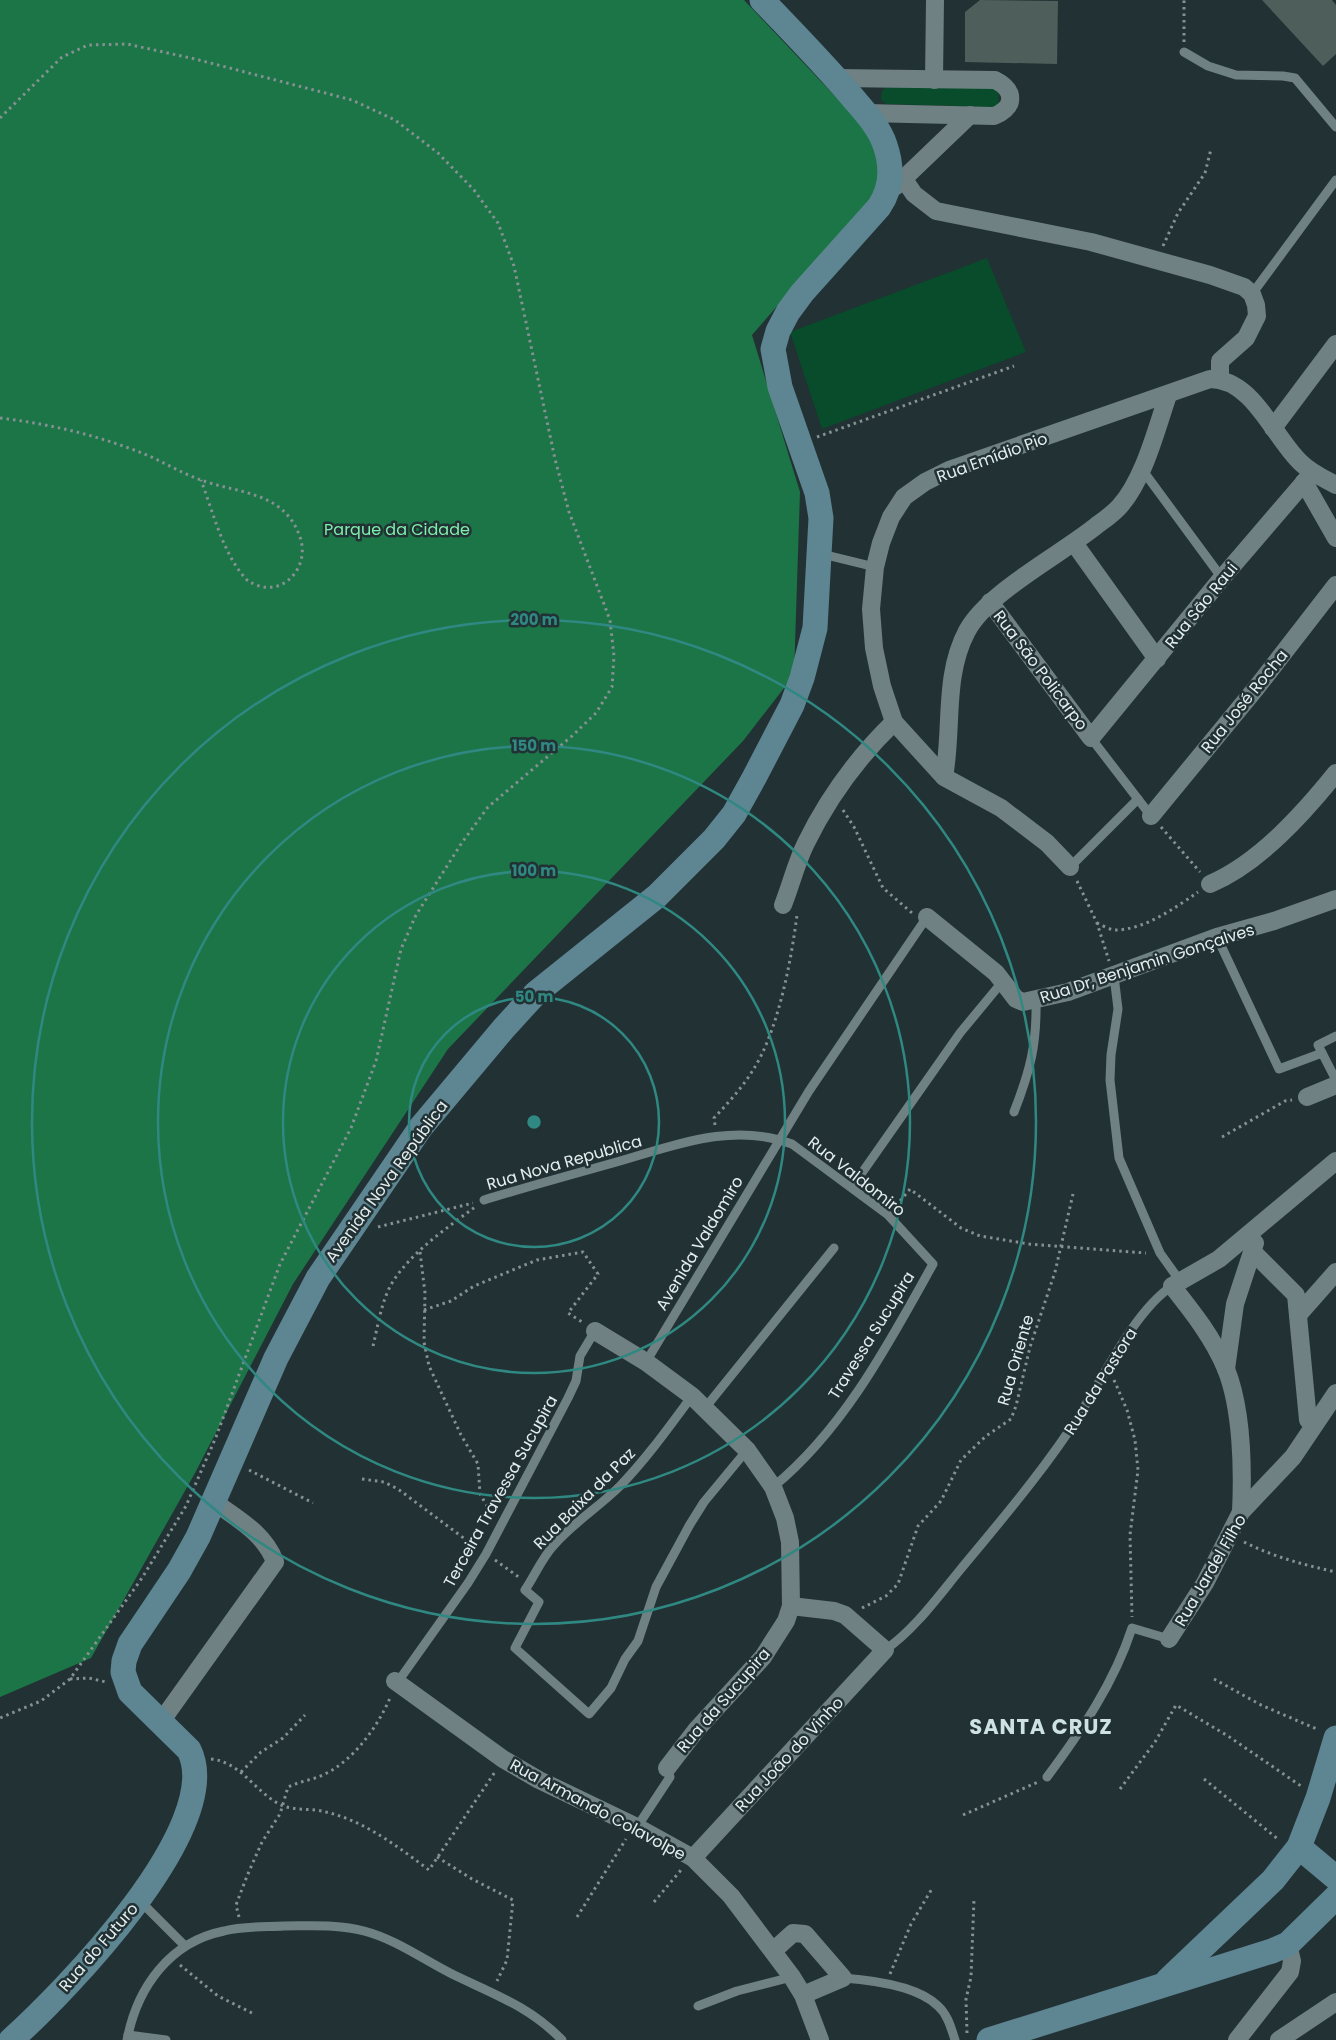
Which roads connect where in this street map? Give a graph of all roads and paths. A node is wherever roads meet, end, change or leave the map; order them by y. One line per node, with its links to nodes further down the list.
1 (762, 0): 5 (street)
2 (934, 0): 6 (street)
3 (1184, 0): 4 (path)
4 (1184, 52): 10 (lane)
5 (836, 78): 6 (street); 7 (street)
6 (934, 80): 8 (street)
7 (866, 113): 8 (street); 13 (street)
8 (970, 115): 13 (street)
9 (0, 118): 104 (path)
10 (1336, 126)
11 (1211, 149): 14 (path)
12 (1336, 180): 15 (lane)
13 (896, 186): 14 (street); 22 (street, Avenida Nova República)
14 (1156, 260): 15 (street)
15 (1252, 294): 18 (street)
16 (1336, 344): 21 (street)
17 (1014, 366): 22 (path)
18 (1220, 379): 19 (street, Rua Emídio Pio); 21 (street)
19 (1168, 396): 23 (street); 30 (street, Rua Emídio Pio)
20 (0, 418): 25 (path)
21 (1273, 428): 24 (street)
22 (800, 443): 29 (street, Avenida Nova República)
23 (1141, 468): 28 (street); 31 (lane)
24 (1308, 477): 26 (street); 27 (street); 31 (street, Rua São Raui)
25 (201, 480): 25 (path)
26 (1336, 485)
27 (1336, 538)
28 (1074, 543): 33 (street); 34 (street)
29 (820, 554): 30 (lane); 67 (street, Avenida Nova República)
30 (875, 567): 35 (street, Rua Emídio Pio)
31 (1222, 578): 34 (street, Rua São Raui)
32 (1336, 586): 41 (street, Rua José Rocha)
33 (990, 602): 36 (street, Rua São Policarpo); 38 (street)
34 (1157, 659): 36 (street, Rua São Raui)
35 (894, 722): 38 (street); 39 (street)
36 (1092, 738): 40 (lane)
37 (1336, 773): 43 (street)
38 (944, 777): 42 (street)
39 (833, 795): 45 (street); 46 (path)
40 (1138, 799): 41 (lane); 42 (lane)
41 (1151, 816): 43 (path)
42 (1070, 867): 47 (path)
43 (1210, 884): 47 (path)
44 (1336, 899): 48 (street, Rua Dr, Benjamin Gonçalves)
45 (790, 909): 58 (path)
46 (925, 919): 50 (street, Rua Dr, Benjamin Gonçalves); 60 (lane, Avenida Valdomiro)
47 (1097, 923): 49 (path)
48 (1218, 938): 49 (street, Rua Dr, Benjamin Gonçalves); 53 (lane)
49 (1114, 976): 51 (street, Rua Dr, Benjamin Gonçalves); 72 (lane)
50 (1003, 981): 51 (street, Rua Dr, Benjamin Gonçalves); 62 (lane)
51 (1036, 1000): 57 (lane)
52 (1336, 1036): 53 (lane)
53 (1322, 1053): 54 (lane)
54 (1336, 1080)
55 (1336, 1085): 56 (street)
56 (1307, 1096): 59 (path)
57 (1014, 1112)
58 (718, 1136): 60 (lane, Rua Nova Republica); 64 (lane, Rua Nova Republica)
59 (1222, 1138)
60 (779, 1139): 62 (lane, Rua Valdomiro); 80 (lane, Avenida Valdomiro)
61 (1336, 1161): 66 (street, Rua da Pastora)
62 (852, 1187): 65 (lane, Rua Valdomiro)
63 (1073, 1194): 68 (path, Rua Oriente)
64 (484, 1200): 67 (path); 71 (path, Rua Nova Republica)
65 (888, 1216): 68 (path); 73 (lane, Rua Valdomiro)
66 (1267, 1217): 70 (street); 75 (street, Rua da Pastora)
67 (347, 1234): 88 (street, Avenida Nova República)
68 (1061, 1246): 72 (path); 100 (path, Rua Oriente)
69 (834, 1248): 85 (lane)
70 (1252, 1251): 77 (street); 82 (street)
71 (420, 1252): 76 (path); 79 (path, Rua Nova Republica)
72 (1160, 1253): 75 (lane)
73 (933, 1264): 90 (lane, Travessa Sucupira)
74 (1336, 1272): 77 (street)
75 (1176, 1284): 81 (lane, Rua da Pastora); 82 (street)
76 (424, 1310): 78 (path); 94 (path)
77 (1298, 1315): 86 (street)
78 (595, 1331): 80 (street, Rua da Sucupira); 94 (lane, Terceira Travessa Sucupira)
79 (374, 1346)
80 (646, 1362): 84 (street, Rua da Sucupira)
81 (1108, 1368): 101 (path); 103 (lane, Rua da Pastora)
82 (1226, 1369): 93 (street)
83 (1336, 1393): 86 (street, Rua Jardel Filho)
84 (692, 1396): 85 (street, Rua da Sucupira); 98 (lane, Rua Baixa da Paz)
85 (705, 1408): 87 (street, Rua da Sucupira)
86 (1309, 1426): 93 (street, Rua Jardel Filho)
87 (747, 1450): 90 (street, Rua da Sucupira); 98 (lane)
88 (232, 1459): 91 (street, Avenida Nova República); 92 (path)
89 (362, 1479): 96 (path)
90 (773, 1487): 99 (street, Rua da Sucupira)
91 (214, 1502): 107 (street, Avenida Nova República); 110 (street)
92 (313, 1503)
93 (1242, 1512): 95 (street, Rua Jardel Filho)
94 (501, 1526): 96 (lane, Terceira Travessa Sucupira)
95 (1230, 1535): 97 (path); 102 (street, Rua Jardel Filho)
96 (486, 1554): 98 (path); 106 (lane, Terceira Travessa Sucupira)
97 (1336, 1572)
98 (528, 1584)
99 (791, 1606): 100 (street); 114 (street, Rua da Sucupira)
100 (845, 1615): 103 (street)
101 (1132, 1628): 102 (lane, Rua Jardel Filho); 116 (lane)
102 (1169, 1639)
103 (885, 1650): 125 (street, Rua João do Vinho)
104 (70, 1679): 107 (path); 109 (path)
105 (1214, 1680): 111 (path)
106 (396, 1682): 113 (street, Rua Armando Colavolpe); 120 (path)
107 (130, 1692): 110 (street, Avenida Nova República)
108 (305, 1715): 115 (path)
109 (0, 1718)
110 (160, 1723): 112 (street, Avenida Nova República)
111 (1332, 1736): 119 (street)
112 (193, 1758): 115 (path); 130 (street, Rua do Futuro)
113 (504, 1759): 122 (street, Rua Armando Colavolpe); 124 (path)
114 (667, 1768): 122 (lane)
115 (241, 1772): 120 (path)
116 (1047, 1776): 121 (path)
117 (1204, 1779): 123 (path)
118 (1120, 1789): 119 (path)
119 (1318, 1798): 123 (street)
120 (283, 1806): 124 (path); 133 (path)
121 (963, 1815)
122 (637, 1827): 125 (street, Rua Armando Colavolpe); 132 (path)
123 (1297, 1850): 126 (street); 141 (street)
124 (438, 1857): 142 (path)
125 (693, 1858): 131 (path); 136 (street, Rua Armando Colavolpe)
126 (1336, 1878)
127 (933, 1887): 140 (path)
128 (1336, 1897): 134 (street)
129 (974, 1899): 153 (path)
130 (139, 1900): 135 (lane); 148 (street, Rua do Futuro)
131 (654, 1902)
132 (577, 1917)
133 (243, 1928): 135 (lane); 142 (lane)
134 (1288, 1944): 141 (street); 155 (street)
135 (185, 1946): 137 (lane)
136 (773, 1951): 138 (street, Rua Armando Colavolpe); 139 (street)
137 (170, 1957): 146 (path); 147 (lane)
138 (792, 1977): 143 (street, Rua Armando Colavolpe); 145 (lane)
139 (843, 1978): 140 (lane); 143 (street)
140 (886, 1984): 152 (lane)
141 (1163, 1985): 154 (street)
142 (493, 1991): 150 (lane)
143 (803, 1995): 151 (street, Rua Armando Colavolpe)
144 (1336, 2002): 156 (street)
145 (698, 2006)
146 (252, 2013)
147 (127, 2037): 149 (lane)
148 (11, 2040)
149 (166, 2040)
150 (562, 2040)
151 (820, 2040)
152 (955, 2040)
153 (967, 2040)
154 (989, 2040)
155 (1237, 2040)
156 (1279, 2040)

